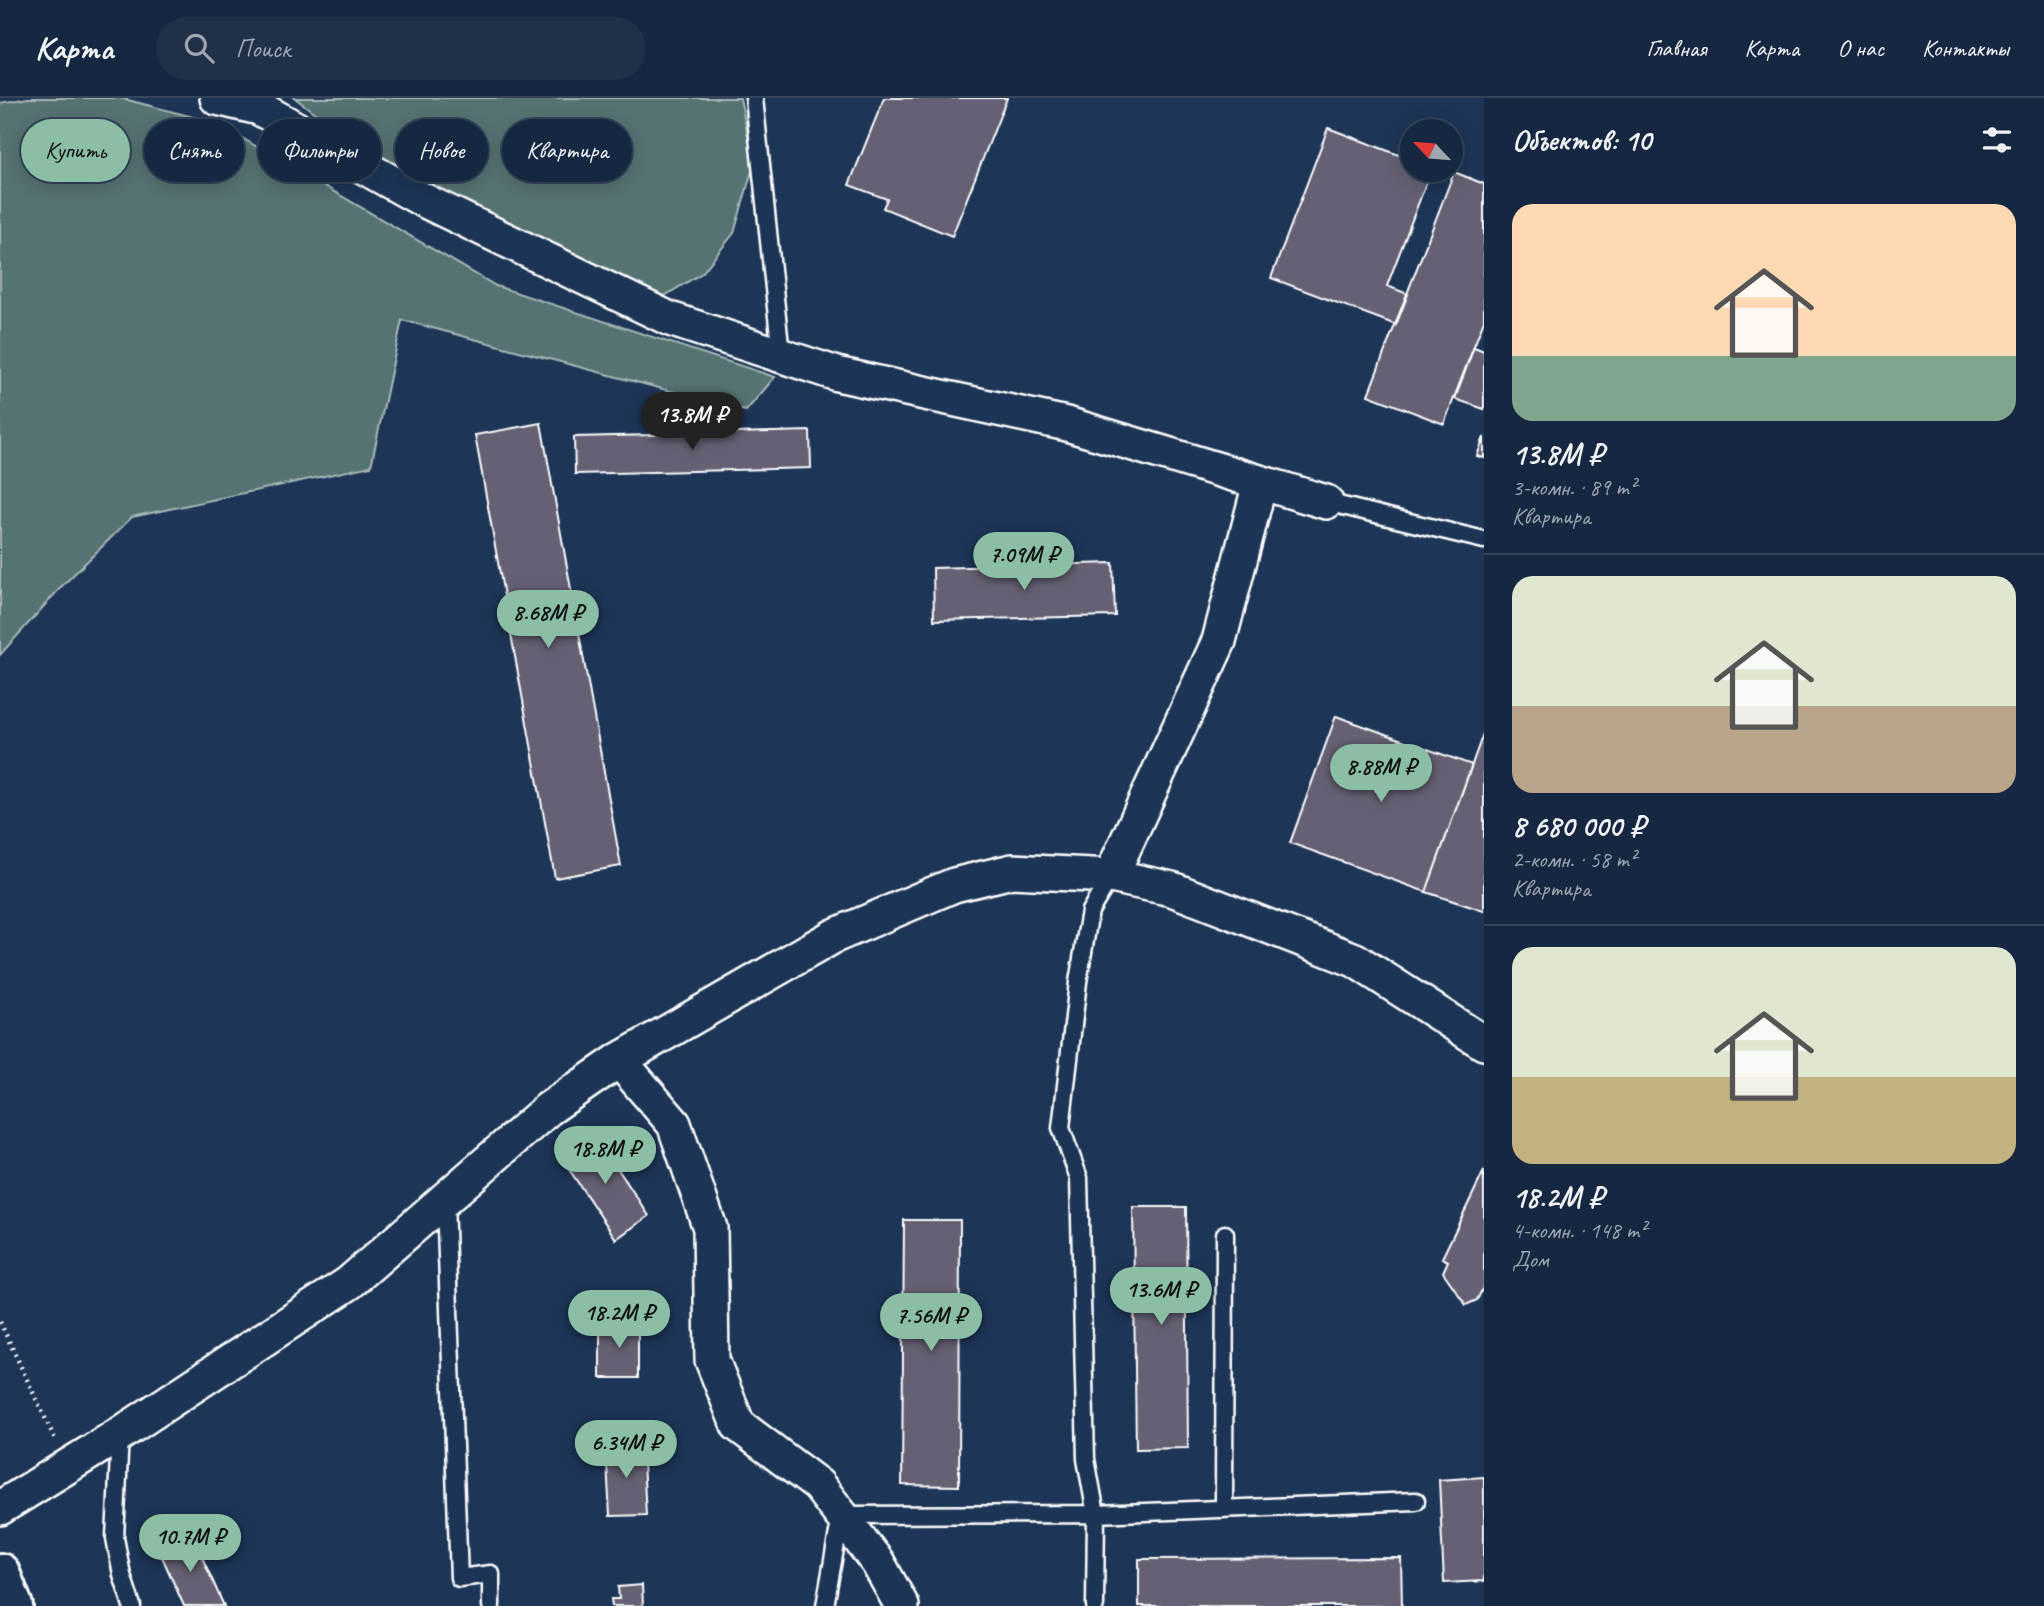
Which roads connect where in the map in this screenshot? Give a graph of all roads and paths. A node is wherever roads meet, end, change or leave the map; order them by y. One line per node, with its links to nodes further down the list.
1 (217, 98): 3 (street)
2 (754, 98): 3 (lane)
3 (781, 355): 4 (street)
4 (1260, 483): 5 (street); 7 (street)
5 (1326, 502): 6 (lane)
6 (1484, 540)
7 (1111, 876): 8 (street); 9 (street); 18 (lane)
8 (1484, 1043)
9 (619, 1060): 10 (street); 19 (street)
10 (445, 1199): 13 (street); 23 (lane)
11 (1225, 1234): 17 (lane)
12 (0, 1322): 14 (path)
13 (120, 1434): 14 (street); 22 (lane)
14 (68, 1466): 16 (street)
15 (1416, 1500): 17 (lane)
16 (0, 1508)
17 (1224, 1509): 18 (lane)
18 (1096, 1514): 19 (lane); 26 (lane)
19 (841, 1515): 24 (lane); 25 (street)
20 (0, 1573): 21 (street)
21 (13, 1606)
22 (132, 1606)
23 (491, 1606)
24 (825, 1606)
25 (902, 1606)
26 (1095, 1606)

